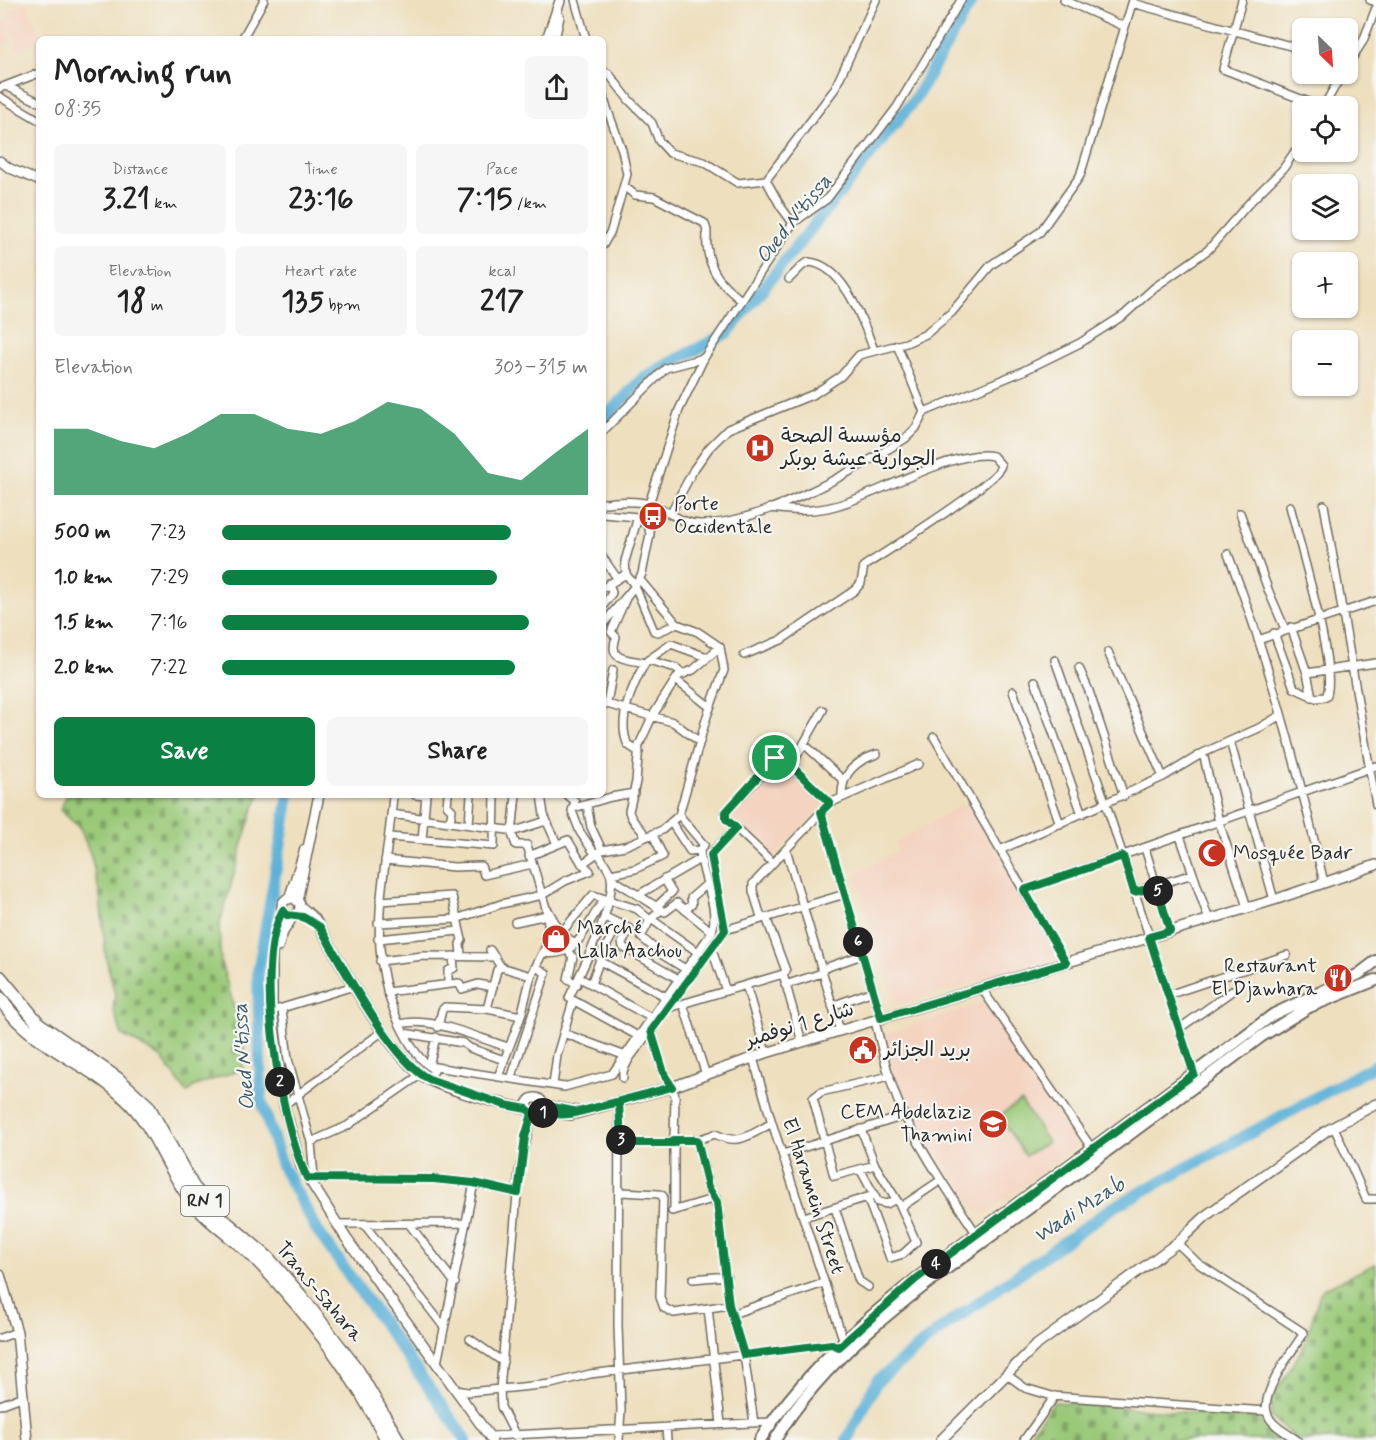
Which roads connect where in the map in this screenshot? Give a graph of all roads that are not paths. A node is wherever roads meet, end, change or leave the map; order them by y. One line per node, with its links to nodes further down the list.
1 (264, 0): 14 (street)
2 (560, 0): 15 (main road); 16 (main road)
3 (575, 0): 17 (street)
4 (876, 0): 31 (street)
5 (960, 0): 33 (street)
6 (1064, 0): 12 (street)
7 (1242, 0): 13 (street)
8 (1370, 0): 10 (street)
9 (1132, 1): 12 (street); 13 (street)
10 (1376, 2)
11 (1376, 8): 19 (street)
12 (1123, 26): 37 (street)
13 (1233, 29): 18 (street); 23 (street)
14 (244, 36)
15 (548, 36)
16 (554, 36)
17 (585, 36)
18 (1292, 46)
19 (1358, 48)
20 (606, 72): 31 (street)
21 (36, 74): 22 (street)
22 (3, 87): 25 (street)
23 (1293, 96)
24 (0, 97): 27 (street)
25 (36, 101)
26 (606, 105): 32 (street)
27 (36, 118)
28 (1292, 156): 40 (street)
29 (0, 161): 30 (street)
30 (36, 179)
31 (766, 180): 33 (street)
32 (626, 187): 34 (street); 36 (street)
33 (793, 223): 36 (street)
34 (606, 238)
35 (789, 279): 38 (street)
36 (741, 300): 39 (street)
37 (897, 345): 38 (street); 40 (street)
38 (874, 350): 49 (street)
39 (704, 358): 41 (street); 43 (street)
40 (924, 412): 46 (street)
41 (606, 428)
42 (606, 503): 43 (street)
43 (649, 504): 49 (street)
44 (1290, 506): 61 (street)
45 (1324, 506): 60 (street)
46 (768, 508): 49 (street); 69 (street)
47 (606, 513): 50 (street)
48 (1240, 513): 64 (street)
49 (670, 514)
50 (638, 517): 53 (street); 55 (street)
51 (1228, 554): 66 (street)
52 (606, 562): 54 (street)
53 (626, 574): 54 (street); 55 (street)
54 (617, 578): 56 (street)
55 (638, 583): 57 (street); 63 (street); 63 (street)
56 (606, 585): 59 (street)
57 (627, 596): 62 (street); 72 (street)
58 (1376, 601): 60 (street)
59 (606, 602)
60 (1343, 610): 61 (street); 74 (street)
61 (1317, 618): 64 (street); 76 (street)
62 (606, 620)
63 (677, 624): 67 (street)
64 (1288, 628): 65 (street); 79 (street)
65 (1274, 633): 66 (street); 83 (street)
66 (1258, 640): 90 (street)
67 (720, 647): 70 (street); 86 (street)
68 (1108, 652): 101 (street)
69 (744, 655)
70 (707, 657): 72 (street); 78 (street)
71 (1055, 660): 119 (street)
72 (646, 662): 78 (street); 87 (street)
73 (1376, 663): 74 (street)
74 (1352, 666): 76 (street); 100 (street)
75 (1079, 668): 105 (street)
76 (1328, 669): 79 (street); 83 (street)
77 (613, 670): 84 (street)
78 (684, 674): 80 (street)
79 (1307, 674): 83 (street)
80 (676, 680): 86 (street); 89 (street)
81 (1035, 681): 127 (street)
82 (1012, 691): 134 (street)
83 (1312, 697)
84 (606, 699)
85 (606, 703): 87 (street)
86 (710, 707): 93 (street)
87 (628, 708): 89 (street); 95 (street)
88 (823, 710): 94 (street)
89 (653, 715): 93 (street); 95 (street)
90 (1281, 715): 92 (street); 103 (street)
91 (934, 737): 146 (street)
92 (1230, 741): 96 (street); 123 (street)
93 (700, 742): 126 (street)
94 (804, 744): 99 (street); 102 (street)
95 (639, 752): 104 (street)
96 (1203, 753): 101 (street); 132 (street)
97 (877, 754): 102 (street)
98 (919, 765): 106 (street)
99 (791, 766): 118 (street); 136 (street)
100 (1373, 767): 103 (street); 121 (street)
101 (1164, 777): 105 (street)
102 (844, 781): 106 (street)
103 (1303, 792): 123 (street); 159 (street)
104 (634, 793): 116 (street); 138 (street)
105 (1124, 795): 119 (street)
106 (842, 797): 118 (street)
107 (318, 798): 170 (main road)
108 (393, 798): 125 (street)
109 (426, 798): 128 (street)
110 (448, 798): 130 (street)
111 (471, 798): 133 (street)
112 (495, 798): 135 (street)
113 (516, 798): 137 (street)
114 (542, 798): 129 (street)
115 (571, 798): 122 (street)
116 (606, 798)
117 (606, 798): 120 (street)
118 (830, 803): 124 (street)
119 (1106, 804): 127 (street); 149 (street)
120 (587, 805): 122 (street); 147 (street)
121 (1376, 805)
122 (574, 808): 147 (street)
123 (1251, 809): 132 (street); 168 (street)
124 (821, 812): 144 (street); 164 (street)
125 (391, 814): 128 (street); 140 (street)
126 (679, 814): 131 (street); 145 (street)
127 (1082, 814): 134 (street)
128 (424, 818): 130 (street); 141 (street)
129 (546, 821): 137 (street); 142 (street)
130 (450, 822): 133 (street)
131 (671, 822): 138 (street); 145 (street)
132 (1220, 822): 139 (street); 172 (street)
133 (469, 824): 135 (street)
134 (1060, 824): 146 (street)
135 (494, 828): 137 (street); 141 (street)
136 (736, 828): 152 (street); 187 (street)
137 (512, 831): 148 (street)
138 (649, 836): 147 (street); 157 (street)
139 (1180, 836): 143 (street); 156 (street)
140 (389, 837): 141 (street); 151 (street)
141 (422, 840)
142 (557, 844): 148 (street); 154 (street)
143 (1145, 848): 149 (street); 161 (street)
144 (786, 849): 152 (street); 171 (street)
145 (700, 850): 150 (street)
146 (1000, 850): 162 (street)
147 (598, 852): 154 (street); 157 (street)
148 (529, 856): 153 (street)
149 (1123, 856): 162 (street); 163 (street)
150 (700, 859): 158 (street); 160 (street)
151 (385, 860): 153 (street); 169 (street)
152 (773, 863): 179 (street)
153 (531, 864): 165 (street)
154 (582, 864): 165 (street)
155 (1376, 865): 159 (main road, شارع 1 نوفمبر)
156 (1193, 874): 161 (street); 182 (street)
157 (611, 876): 166 (street); 167 (street)
158 (664, 879): 166 (street); 173 (street)
159 (1324, 883): 168 (main road, شارع 1 نوفمبر)
160 (707, 884): 175 (street); 190 (street)
161 (1157, 887): 163 (street); 189 (street)
162 (1024, 890): 208 (street)
163 (1134, 892): 192 (street)
164 (845, 894): 171 (street); 201 (street)
165 (542, 895): 176 (street); 180 (street)
166 (638, 895): 173 (street)
167 (605, 900): 178 (street); 181 (street); 191 (street); 194 (street)
168 (1274, 900): 172 (main road, شارع 1 نوفمبر)
169 (380, 901): 180 (street); 184 (street)
170 (295, 902): 174 (main road); 177 (main road); 186 (main road)
171 (802, 906): 179 (street); 213 (street)
172 (1246, 907): 182 (main road, شارع 1 نوفمبر)
173 (659, 909): 175 (street); 181 (street)
174 (283, 910): 177 (main road); 209 (main road)
175 (685, 910): 190 (street)
176 (546, 911): 183 (street); 191 (street); 198 (street)
177 (294, 916): 186 (main road); 209 (main road)
178 (605, 917): 185 (street); 219 (street)
179 (764, 917): 187 (street); 214 (street)
180 (456, 919): 184 (street); 188 (street)
181 (651, 919): 199 (street); 212 (street)
182 (1209, 920): 189 (main road, شارع 1 نوفمبر)
183 (515, 922)
184 (378, 923): 193 (street)
185 (620, 923): 206 (street); 217 (street)
186 (320, 927): 224 (main road)
187 (725, 930): 195 (street)
188 (459, 931): 193 (street); 200 (street)
189 (1170, 931): 192 (main road, شارع 1 نوفمبر)
190 (712, 932): 199 (street)
191 (561, 933): 194 (street)
192 (1149, 937): 208 (main road, شارع 1 نوفمبر); 231 (street)
193 (378, 939): 205 (street)
194 (576, 944): 197 (street)
195 (711, 947): 228 (street); 237 (street)
196 (490, 950): 204 (street)
197 (569, 952): 198 (street); 219 (street)
198 (544, 953): 211 (street)
199 (699, 953): 212 (street)
200 (461, 955): 203 (street); 204 (street)
201 (862, 955): 213 (street); 230 (street)
202 (1287, 955): 231 (street)
203 (453, 956): 205 (street); 220 (street)
204 (495, 957): 210 (street)
205 (380, 961): 229 (street)
206 (600, 961): 221 (street); 233 (street)
207 (1376, 961): 260 (main road)
208 (1066, 963): 226 (main road, شارع 1 نوفمبر)
209 (271, 966): 239 (main road)
210 (501, 967): 215 (street); 225 (street)
211 (536, 967): 215 (street); 266 (street)
212 (687, 970): 217 (street)
213 (822, 971): 223 (street); 236 (street)
214 (783, 974): 222 (street); 223 (street)
215 (531, 976): 240 (street)
216 (0, 977): 342 (highway, Trans-Sahara / RN 1)
217 (680, 980): 233 (street)
218 (1376, 980): 305 (main road)
219 (578, 981): 221 (street); 234 (street)
220 (448, 984): 225 (street); 229 (street)
221 (591, 984): 241 (street)
222 (746, 985): 228 (street); 255 (street)
223 (785, 985): 253 (street)
224 (354, 986): 239 (street); 246 (main road)
225 (493, 987): 238 (street)
226 (982, 989): 242 (main road, شارع 1 نوفمبر); 283 (street)
227 (1235, 989): 245 (street)
228 (726, 991): 235 (street)
229 (387, 992): 243 (street)
230 (873, 992): 236 (street); 242 (street)
231 (1168, 994): 245 (street)
232 (0, 998): 341 (highway, Trans-Sahara / RN 1)
233 (668, 998): 241 (street)
234 (573, 1001): 250 (street); 251 (street)
235 (683, 1004): 237 (street); 261 (street)
236 (832, 1006): 248 (street)
237 (668, 1008): 247 (street)
238 (487, 1009): 240 (street); 244 (street)
239 (277, 1010): 269 (street); 272 (main road)
240 (521, 1016): 254 (street)
241 (653, 1018): 251 (street)
242 (878, 1019): 248 (main road, شارع 1 نوفمبر); 262 (street)
243 (400, 1024): 244 (street); 249 (street)
244 (438, 1027): 254 (street)
245 (1180, 1028): 260 (street)
246 (383, 1031): 263 (main road); 269 (street)
247 (651, 1031): 265 (street); 268 (street)
248 (840, 1031): 253 (main road, شارع 1 نوفمبر)
249 (404, 1033): 252 (street); 259 (street)
250 (563, 1034): 256 (street); 267 (street)
251 (638, 1036): 256 (street)
252 (436, 1037): 258 (street); 259 (street)
253 (802, 1042): 255 (main road, شارع 1 نوفمبر)
254 (508, 1047): 258 (street)
255 (766, 1053): 257 (main road, شارع 1 نوفمبر)
256 (623, 1055): 267 (street)
257 (753, 1058): 261 (main road, شارع 1 نوفمبر); 275 (street, El Haramein Street)
258 (504, 1060): 264 (street)
259 (429, 1066): 263 (street); 264 (street)
260 (1194, 1074): 283 (main road)
261 (706, 1075): 268 (main road, شارع 1 نوفمبر)
262 (890, 1076): 274 (street); 279 (street)
263 (425, 1077): 273 (main road); 280 (street)
264 (498, 1077): 266 (street)
265 (623, 1078)
266 (511, 1079): 267 (street)
267 (553, 1085)
268 (672, 1087): 270 (main road, شارع 1 نوفمبر); 281 (street)
269 (299, 1095): 272 (street); 280 (street)
270 (619, 1102): 273 (main road, شارع 1 نوفمبر); 282 (street)
271 (1376, 1104): 276 (main road)
272 (284, 1105): 287 (main road)
273 (534, 1109): 291 (street)
274 (904, 1116): 277 (street); 288 (street)
275 (771, 1123): 278 (street); 284 (street, El Haramein Street)
276 (1334, 1127): 295 (street); 306 (main road)
277 (861, 1129): 279 (street); 285 (street)
278 (697, 1140): 281 (street); 293 (street)
279 (823, 1140): 284 (street); 286 (street)
280 (311, 1142): 287 (street)
281 (674, 1142): 282 (street); 298 (street)
282 (621, 1143): 290 (street)
283 (1094, 1150): 305 (main road)
284 (783, 1154): 300 (street, El Haramein Street)
285 (874, 1165): 286 (street); 294 (street)
286 (860, 1169): 292 (street)
287 (310, 1178): 289 (street); 302 (main road)
288 (941, 1180): 296 (street); 305 (street)
289 (474, 1183): 291 (street); 301 (street)
290 (621, 1192): 299 (street); 325 (street)
291 (518, 1193): 323 (street)
292 (871, 1196): 294 (street); 296 (street); 297 (street)
293 (716, 1198): 298 (street); 308 (street)
294 (896, 1199): 296 (street)
295 (1376, 1199)
296 (901, 1207)
297 (835, 1208): 300 (street); 312 (street)
298 (674, 1210): 299 (street)
299 (663, 1212): 314 (street)
300 (804, 1217): 311 (street, El Haramein Street)
301 (466, 1223): 304 (street); 310 (street)
302 (337, 1224): 303 (street); 324 (main road)
303 (364, 1224): 304 (street); 316 (street)
304 (409, 1224): 310 (street)
305 (980, 1239): 320 (main road)
306 (1177, 1243): 326 (main road); 332 (street)
307 (0, 1275): 317 (main road)
308 (727, 1276): 309 (street); 313 (street)
309 (693, 1279)
310 (455, 1282): 316 (street)
311 (824, 1283): 315 (street); 320 (street, El Haramein Street)
312 (868, 1287)
313 (729, 1305): 314 (street); 315 (street)
314 (708, 1308): 322 (street)
315 (732, 1314): 321 (street)
316 (444, 1327): 324 (street)
317 (17, 1332): 318 (street); 329 (main road)
318 (0, 1338)
319 (470, 1340): 323 (street)
320 (843, 1348): 321 (street); 334 (main road); 346 (main road)
321 (744, 1355): 322 (street); 333 (street)
322 (714, 1358): 325 (street); 335 (street)
323 (502, 1362): 328 (street)
324 (437, 1363): 327 (main road)
325 (619, 1371): 328 (street); 337 (street)
326 (1006, 1374): 330 (street); 347 (main road)
327 (455, 1389): 328 (street); 338 (main road)
328 (500, 1389): 339 (street)
329 (24, 1396): 331 (street); 340 (main road)
330 (1055, 1396): 332 (street); 348 (street)
331 (0, 1405)
332 (1266, 1411): 349 (street)
333 (754, 1422): 334 (street); 335 (street)
334 (771, 1422): 345 (main road)
335 (721, 1424): 336 (street)
336 (666, 1427): 337 (street); 344 (street)
337 (620, 1430): 339 (street); 343 (street)
338 (491, 1438): 339 (street)
339 (517, 1438)
340 (27, 1440)
341 (387, 1440)
342 (398, 1440)
343 (619, 1440)
344 (667, 1440)
345 (760, 1440)
346 (775, 1440)
347 (941, 1440)
348 (1024, 1440)
349 (1297, 1440)

